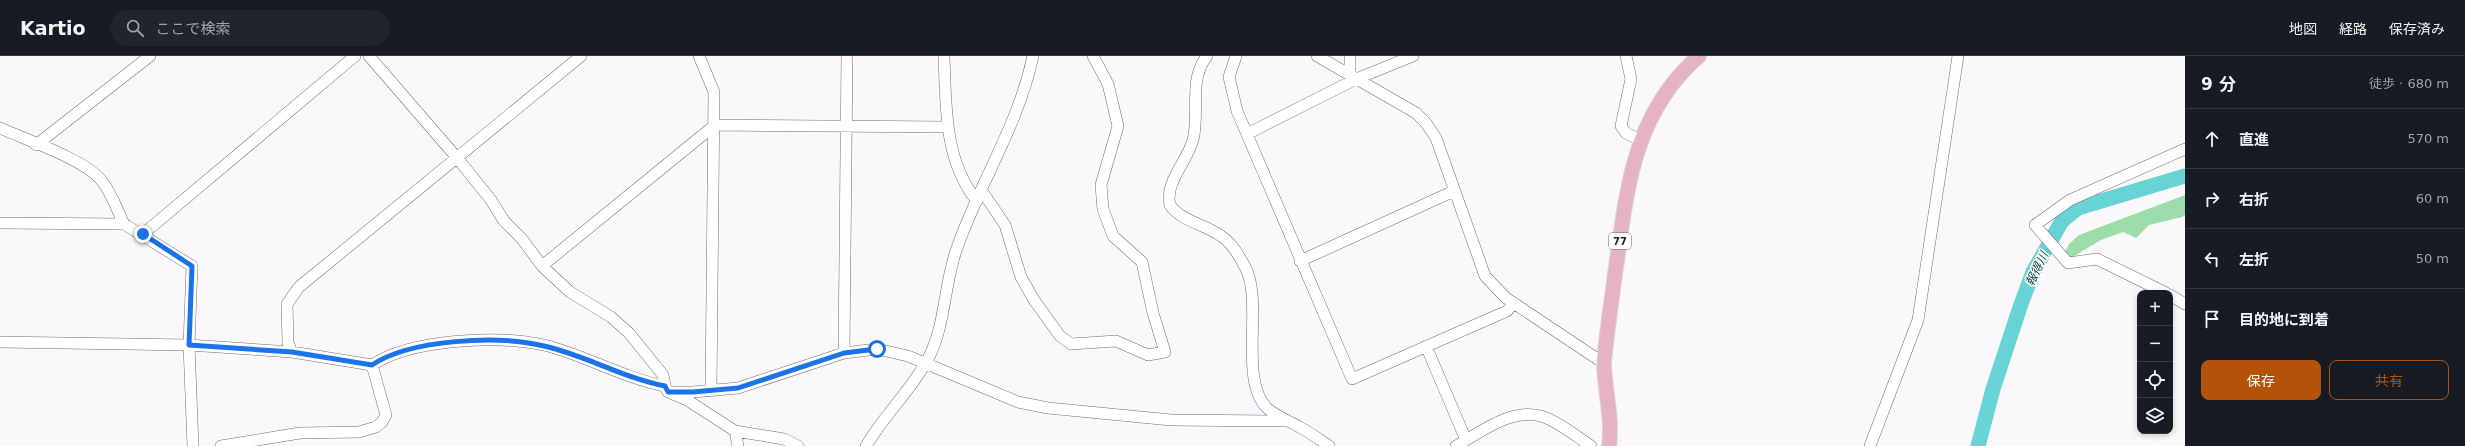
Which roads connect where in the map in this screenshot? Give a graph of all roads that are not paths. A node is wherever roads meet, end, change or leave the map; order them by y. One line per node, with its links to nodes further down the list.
1 (150, 56): 25 (street)
2 (355, 56): 32 (street)
3 (369, 56): 27 (street)
4 (581, 56): 27 (street)
5 (846, 56): 20 (street)
6 (944, 56): 21 (street)
7 (1033, 56): 29 (street)
8 (1093, 56): 29 (street)
9 (1207, 56): 49 (street)
10 (1236, 56): 23 (street)
11 (1317, 56): 18 (street)
12 (1350, 56): 18 (street)
13 (1413, 56): 18 (street)
14 (1626, 56): 24 (street)
15 (1699, 56): 24 (main road, 77)
16 (1958, 56): 61 (street)
17 (703, 58): 19 (street)
18 (1353, 77): 23 (street); 28 (street)
19 (715, 125): 20 (street); 34 (street); 48 (street)
20 (845, 126): 21 (street); 43 (street)
21 (947, 127): 29 (street)
22 (0, 128): 25 (street)
23 (1247, 134): 33 (street)
24 (1640, 140): 44 (main road, 77)
25 (36, 145): 31 (street)
26 (2185, 149): 35 (street)
27 (458, 159): 34 (street); 42 (street)
28 (1454, 191): 33 (street); 37 (street)
29 (979, 196): 45 (street)
30 (0, 223): 31 (street)
31 (124, 224): 32 (street)
32 (143, 234): 40 (street)
33 (1300, 261): 41 (street)
34 (542, 266): 47 (street)
35 (2160, 290)
36 (2173, 297): 38 (street)
37 (1514, 303): 41 (street); 44 (street)
38 (2185, 304)
39 (0, 342): 40 (street)
40 (189, 345): 42 (street); 52 (street)
41 (1426, 346): 51 (street)
42 (292, 352): 46 (street)
43 (844, 353): 45 (street); 48 (street)
44 (1604, 361): 60 (main road, 77)
45 (925, 364): 49 (street); 56 (street)
46 (372, 365): 47 (street); 53 (street)
47 (667, 389): 48 (street); 50 (street)
48 (711, 391)
49 (1285, 421): 57 (street)
50 (735, 431): 54 (street); 55 (street)
51 (1466, 440): 58 (street); 59 (street)
52 (194, 446)
53 (221, 446)
54 (738, 446)
55 (798, 446)
56 (866, 446)
57 (1329, 446)
58 (1456, 446)
59 (1591, 446)
60 (1609, 446)
61 (1870, 446)

